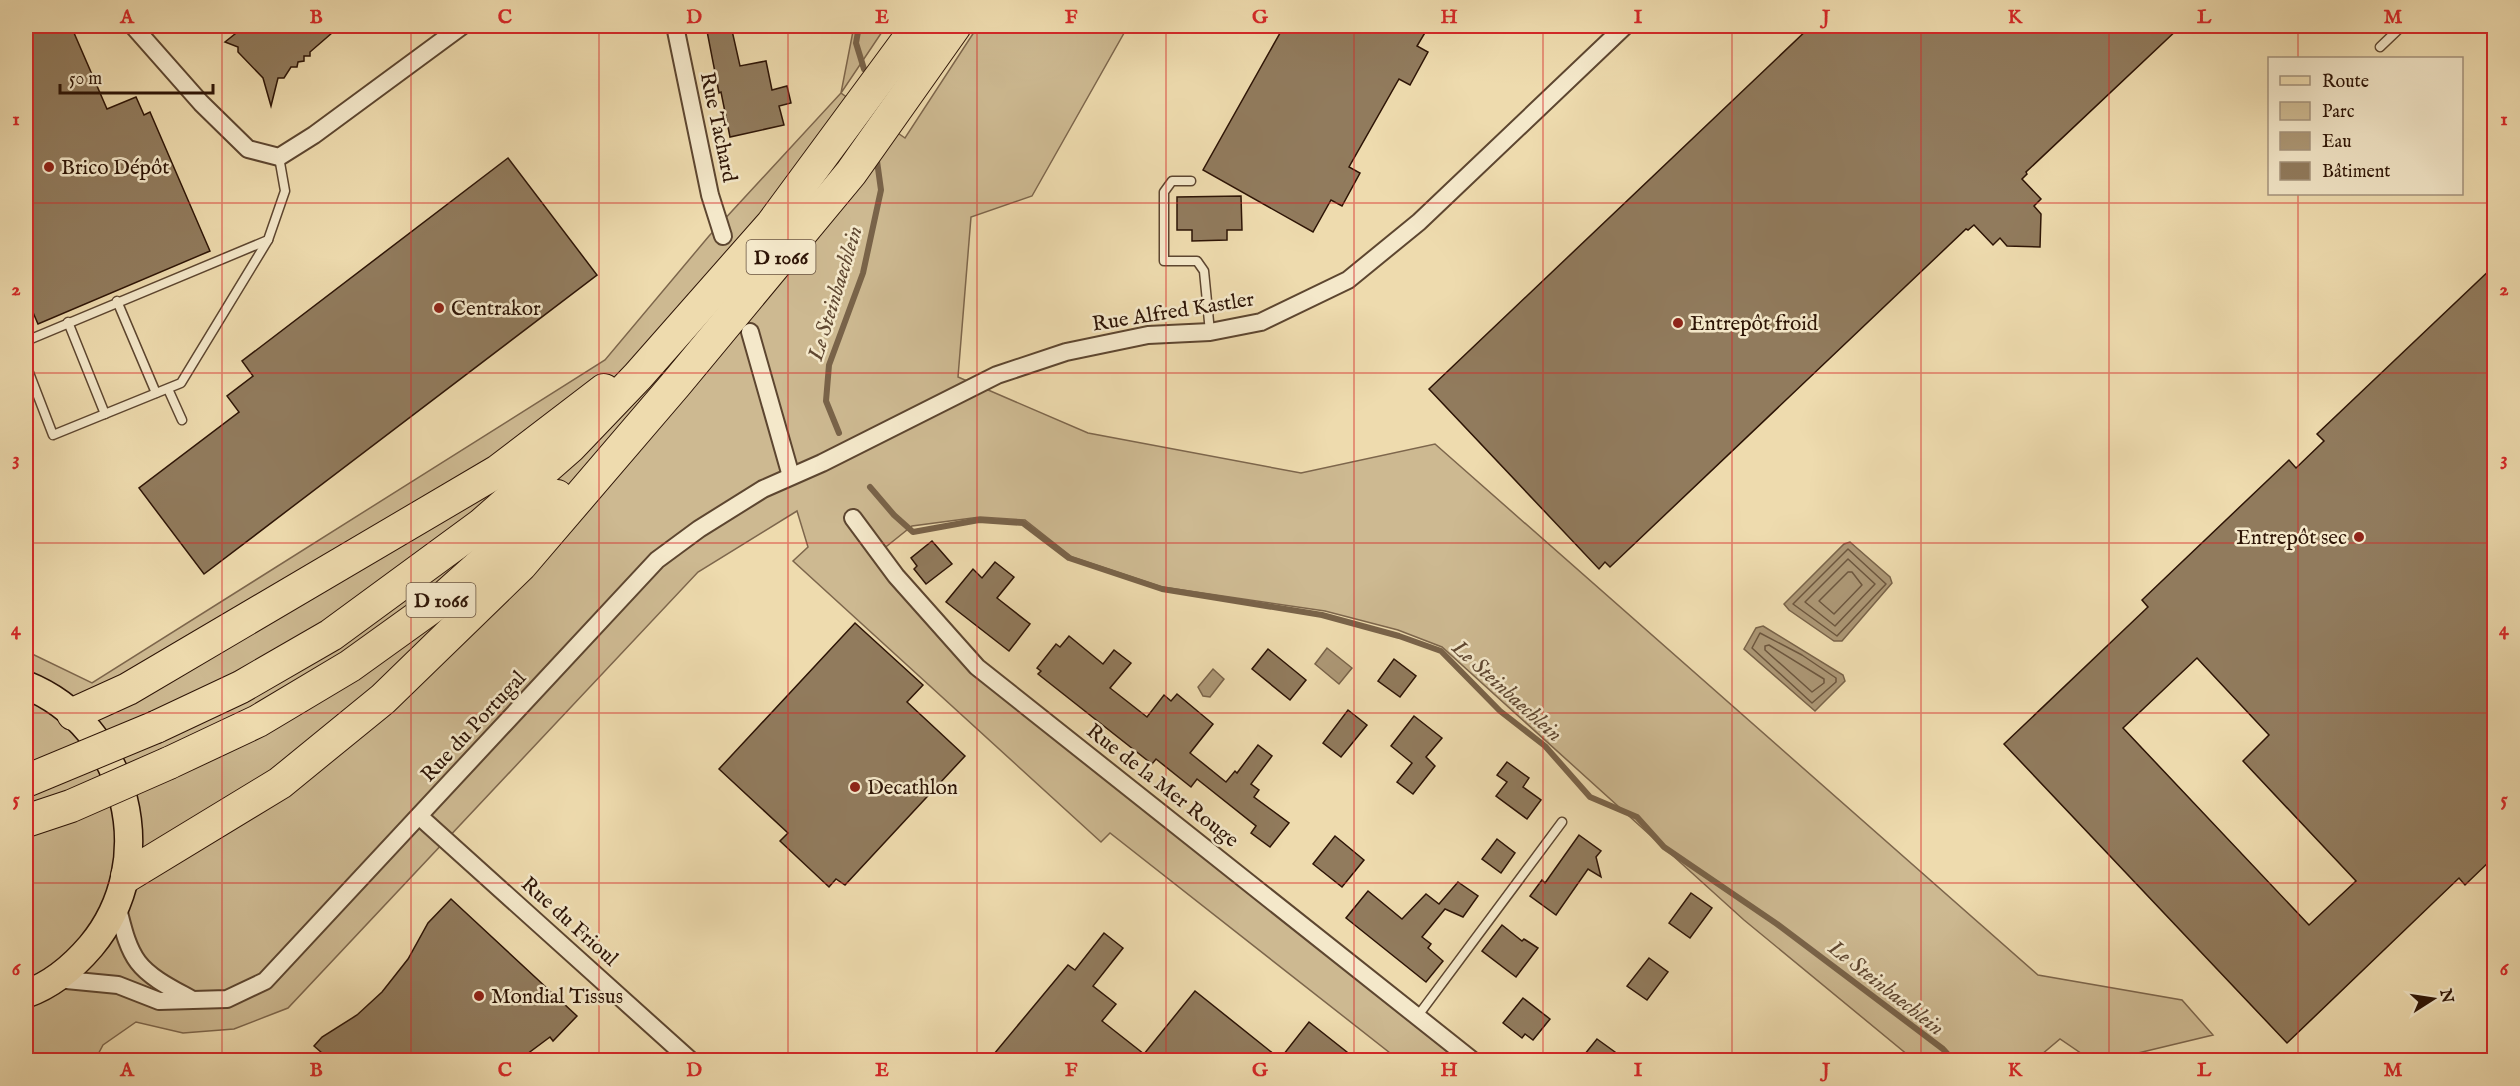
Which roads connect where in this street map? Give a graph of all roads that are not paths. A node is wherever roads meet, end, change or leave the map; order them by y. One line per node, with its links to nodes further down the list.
1 (133, 26): 9 (street)
2 (462, 26): 9 (street)
3 (675, 26): 11 (street, Rue Tachard)
4 (918, 26): 19 (highway, D 1066)
5 (955, 26): 20 (highway, D 1066)
6 (1625, 26): 16 (street, Rue Alfred Kastler)
7 (2402, 26): 8 (lane)
8 (2380, 47)
9 (279, 157): 12 (lane)
10 (1191, 182): 16 (lane)
11 (723, 236)
12 (268, 240): 13 (lane); 21 (lane)
13 (117, 301): 14 (lane); 22 (lane)
14 (68, 322): 17 (lane); 23 (lane)
15 (750, 332): 25 (street)
16 (1210, 332): 25 (street, Rue Alfred Kastler)
17 (26, 340)
18 (26, 365): 23 (lane)
19 (638, 376): 28 (highway); 29 (highway, D 1066, bridge)
20 (676, 384): 31 (highway, D 1066, bridge); 33 (highway)
21 (168, 389): 22 (lane); 24 (lane)
22 (156, 393): 23 (lane)
23 (105, 414)
24 (182, 420)
25 (791, 476): 30 (street, Rue du Portugal)
26 (853, 518): 37 (street, Rue de la Mer Rouge)
27 (26, 686): 28 (main road)
28 (73, 714): 33 (main road)
29 (26, 781)
30 (419, 816): 36 (street, Rue du Portugal); 38 (street, Rue du Frioul)
31 (26, 821)
32 (1562, 822): 37 (lane)
33 (127, 876): 34 (main road)
34 (117, 905): 35 (main road); 36 (street)
35 (35, 993): 36 (street, Rue du Portugal)
36 (192, 1000)
37 (1417, 1017): 39 (street, Rue de la Mer Rouge)
38 (690, 1060)
39 (1472, 1060)

